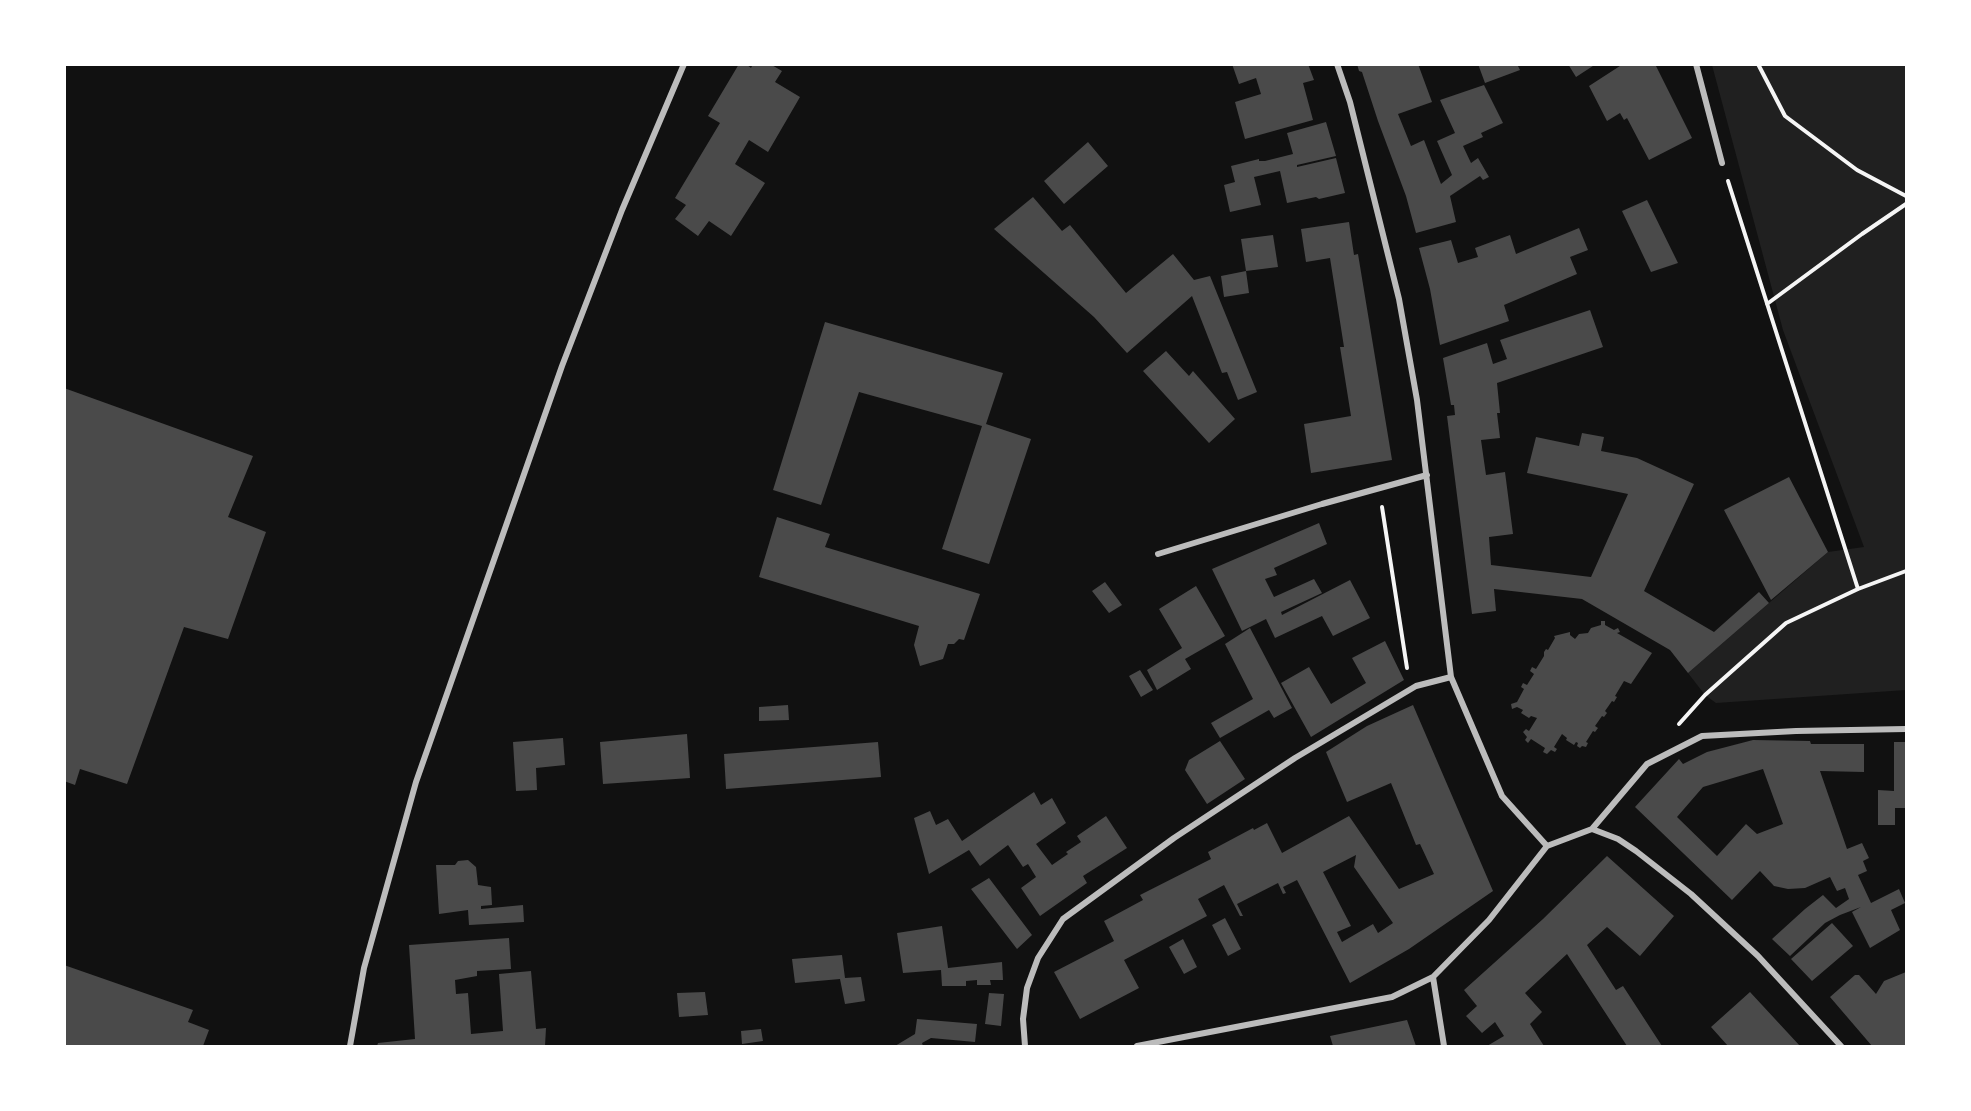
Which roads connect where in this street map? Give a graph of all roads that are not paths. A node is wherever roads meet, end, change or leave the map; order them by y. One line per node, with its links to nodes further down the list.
1 (684, 64): 12 (street)
2 (1337, 64): 5 (street)
3 (1696, 64): 4 (street)
4 (1722, 163)
5 (1427, 476): 6 (street); 7 (street)
6 (1158, 554)
7 (1451, 677): 10 (street); 13 (street)
8 (1906, 729): 9 (street)
9 (1592, 829): 10 (street); 16 (street)
10 (1547, 846): 11 (street)
11 (1433, 977): 14 (street); 15 (street)
12 (350, 1047)
13 (1024, 1047)
14 (1137, 1047)
15 (1444, 1047)
16 (1841, 1047)

